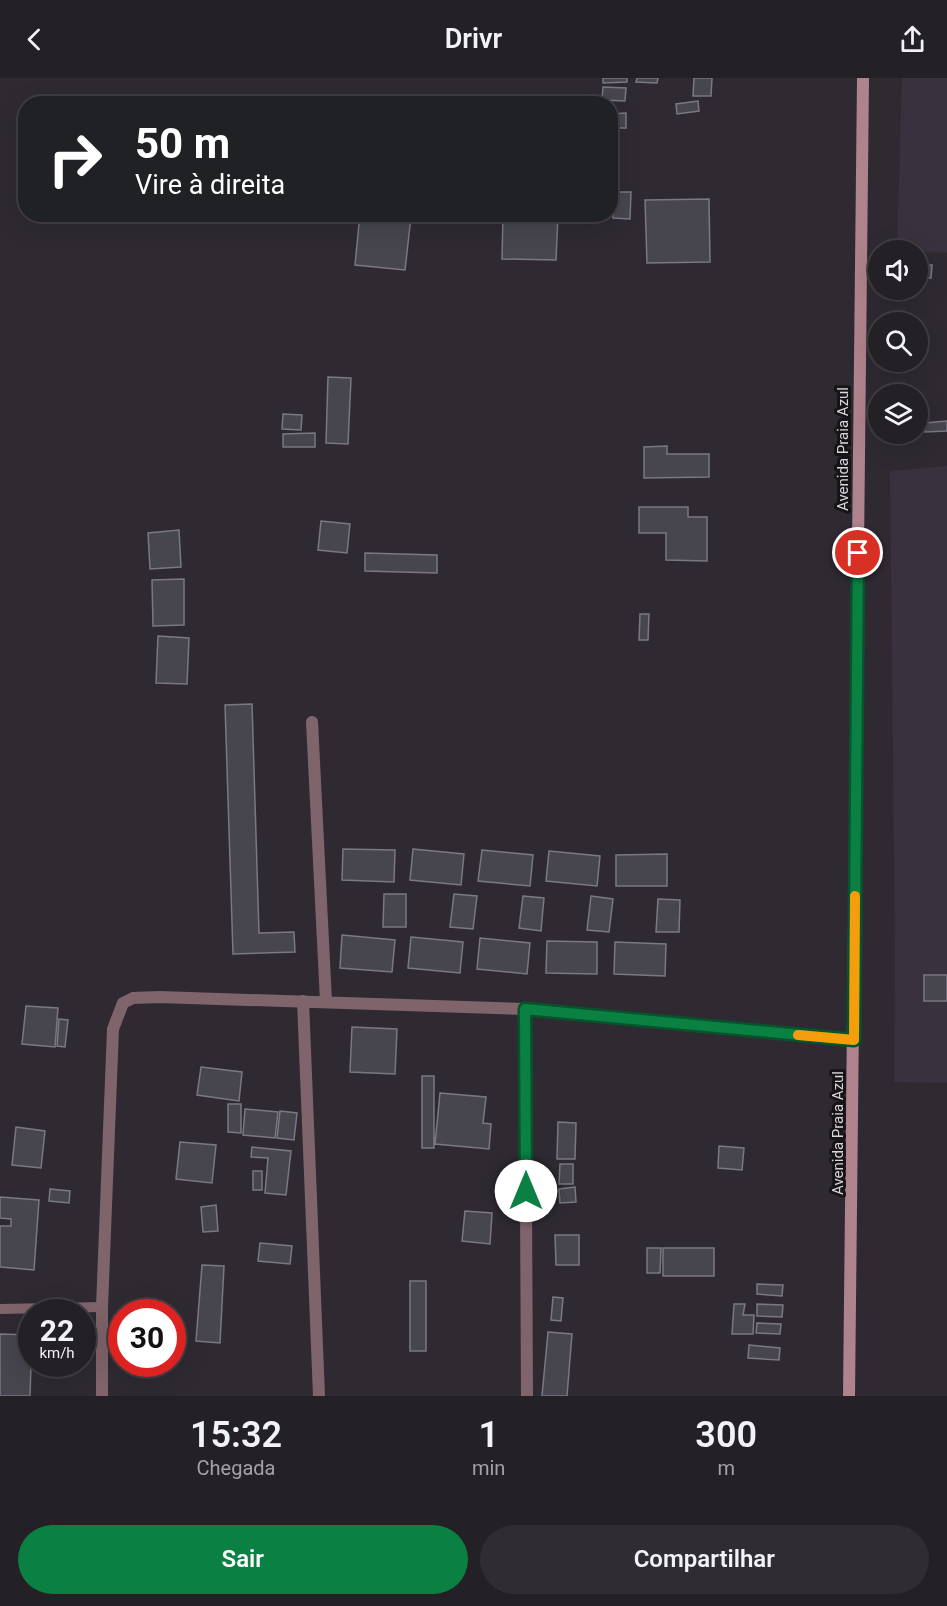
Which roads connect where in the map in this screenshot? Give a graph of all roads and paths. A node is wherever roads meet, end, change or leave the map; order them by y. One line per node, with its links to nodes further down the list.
1 (863, 78): 6 (main road, Avenida Praia Azul)
2 (312, 722): 4 (street)
3 (303, 1001): 4 (street); 7 (street); 10 (street)
4 (326, 1002): 5 (street)
5 (525, 1009): 6 (street); 11 (street)
6 (854, 1040): 12 (main road, Avenida Praia Azul)
7 (102, 1307): 8 (lane); 9 (street)
8 (0, 1309)
9 (102, 1396)
10 (319, 1396)
11 (527, 1396)
12 (849, 1396)

